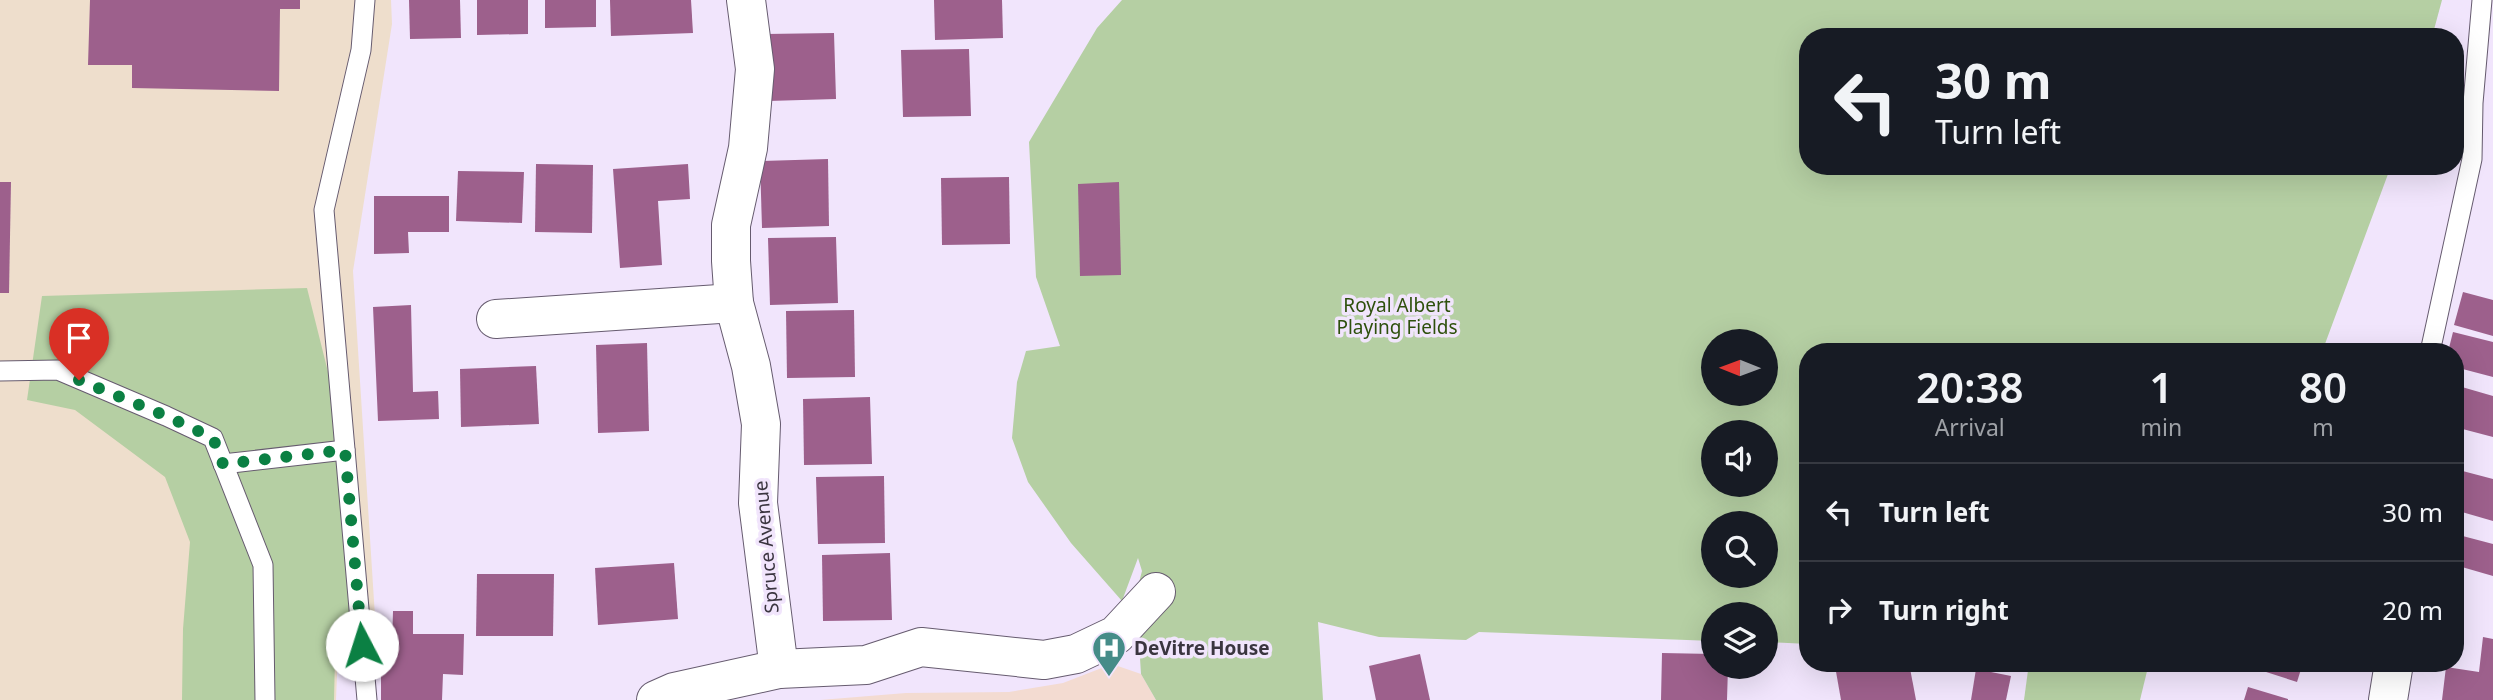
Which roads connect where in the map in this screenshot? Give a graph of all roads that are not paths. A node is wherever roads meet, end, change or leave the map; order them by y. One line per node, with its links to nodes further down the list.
1 (365, 0): 8 (lane)
2 (746, 0): 4 (street, Spruce Avenue)
3 (2482, 0): 6 (lane)
4 (734, 303): 5 (street); 11 (street, Spruce Avenue)
5 (496, 318)
6 (2432, 343)
7 (0, 371): 9 (lane)
8 (345, 450): 9 (lane); 14 (lane)
9 (223, 464): 13 (lane)
10 (1156, 592): 11 (street)
11 (779, 669): 15 (street)
12 (2393, 672): 16 (street)
13 (265, 700)
14 (367, 700)
15 (656, 700)
16 (2388, 700)

